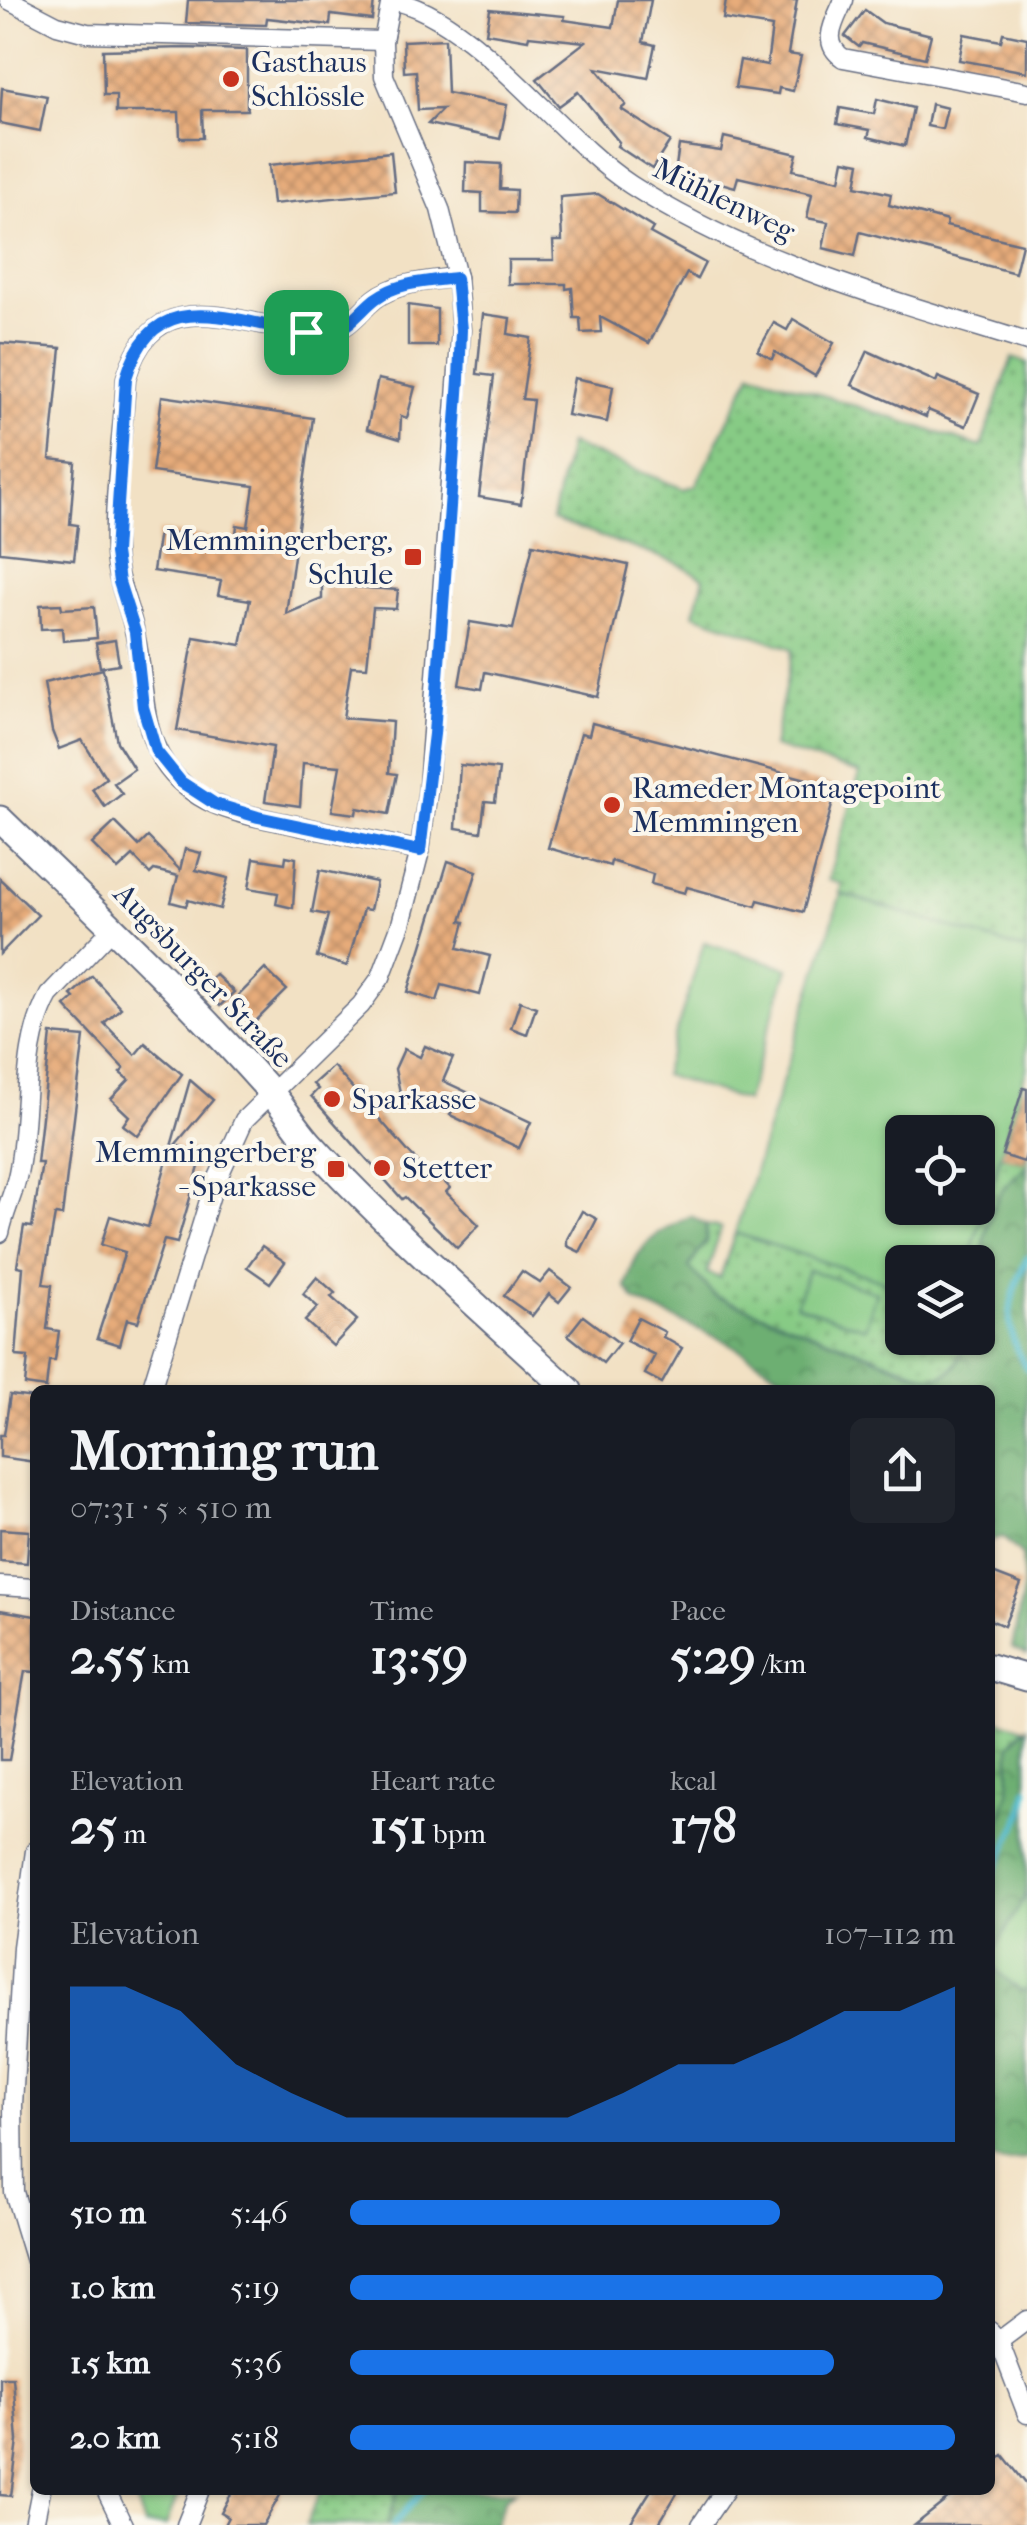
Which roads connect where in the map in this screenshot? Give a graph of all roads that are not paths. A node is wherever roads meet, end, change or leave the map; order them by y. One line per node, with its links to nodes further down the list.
1 (9, 0): 4 (street)
2 (391, 0): 4 (street); 7 (street, Mühlenweg)
3 (844, 0): 5 (street)
4 (383, 41): 6 (street)
5 (1027, 92)
6 (456, 278): 9 (street); 9 (street)
7 (1027, 342)
8 (0, 819): 10 (street, Augsburger Straße)
9 (420, 851): 11 (street)
10 (112, 928): 11 (street, Augsburger Straße); 12 (street)
11 (272, 1092): 14 (street); 15 (street, Augsburger Straße)
12 (2, 1210): 13 (street)
13 (0, 1233)
14 (153, 1385)
15 (564, 1385)
16 (0, 1586): 17 (street)
17 (30, 1588)
18 (995, 1668): 19 (street)
19 (1024, 1677)
20 (30, 1895): 21 (street)
21 (7, 2192): 22 (street)
22 (30, 2249)
23 (1027, 2320): 24 (street)
24 (995, 2336)
25 (995, 2338): 26 (street)
26 (1027, 2414)
27 (40, 2495): 31 (street)
28 (108, 2495): 32 (street)
29 (198, 2495): 33 (street)
30 (722, 2495): 34 (street)
31 (34, 2525)
32 (123, 2525)
33 (186, 2525)
34 (701, 2525)

